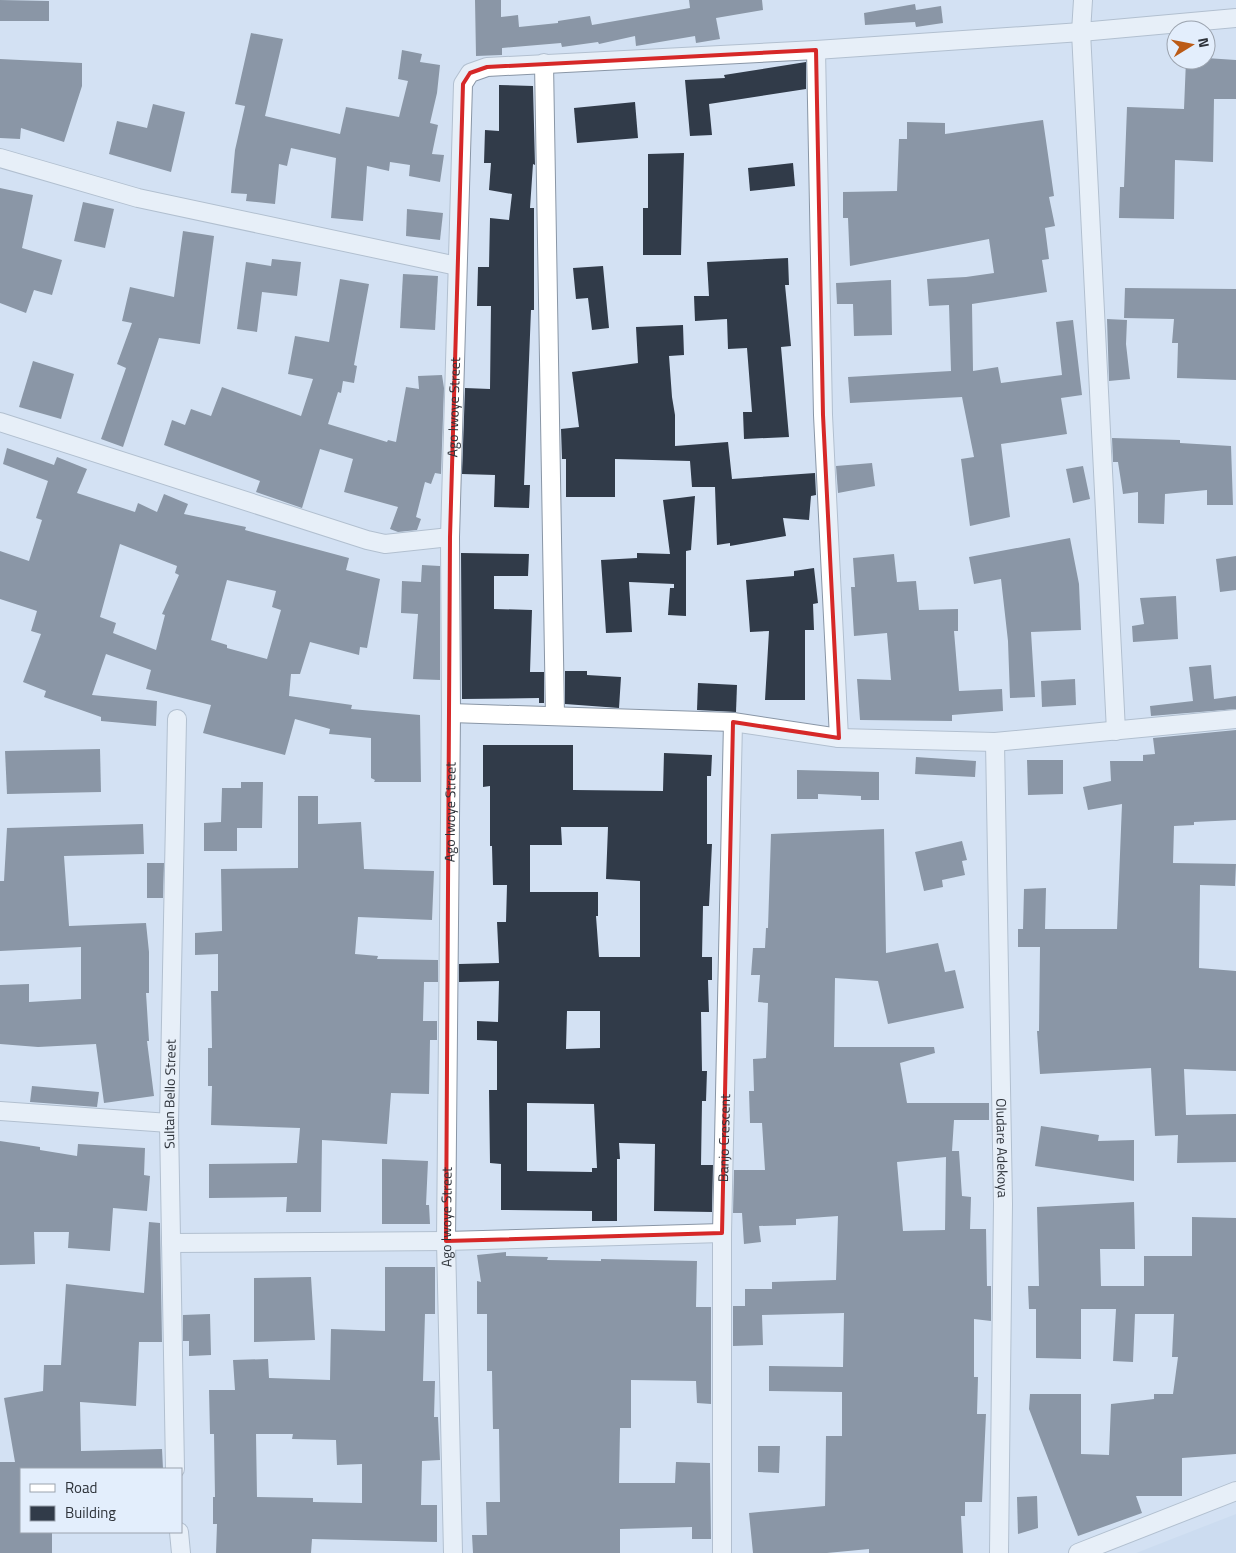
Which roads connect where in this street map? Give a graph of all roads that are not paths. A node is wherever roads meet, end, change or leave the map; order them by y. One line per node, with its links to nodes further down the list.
1 (1083, 0): 3 (street)
2 (1236, 18): 3 (street)
3 (1081, 32): 4 (street); 15 (street)
4 (816, 50): 5 (street); 16 (street)
5 (544, 63): 7 (street, Ago Iwoye Street); 11 (street)
6 (0, 158): 7 (street)
7 (458, 266): 9 (street, Ago Iwoye Street)
8 (0, 422): 9 (street)
9 (450, 537): 10 (street, Ago Iwoye Street)
10 (451, 713): 11 (street); 21 (street, Ago Iwoye Street)
11 (555, 716): 14 (street)
12 (177, 719): 19 (street, Sultan Bello Street)
13 (1236, 720): 15 (street)
14 (733, 722): 16 (street); 20 (street, Banjo Crescent)
15 (1116, 731): 17 (street)
16 (839, 738): 17 (street)
17 (995, 742): 29 (street, Oludare Adekoya)
18 (0, 1111): 19 (street)
19 (169, 1124): 22 (street, Sultan Bello Street)
20 (722, 1233): 21 (street); 28 (street, Banjo Crescent)
21 (446, 1241): 22 (street); 27 (street, Ago Iwoye Street)
22 (171, 1243): 23 (street, Sultan Bello Street)
23 (175, 1468)
24 (1236, 1491): 30 (street)
25 (179, 1533): 26 (street)
26 (181, 1553)
27 (453, 1553)
28 (722, 1553)
29 (999, 1553)
30 (1078, 1553)

